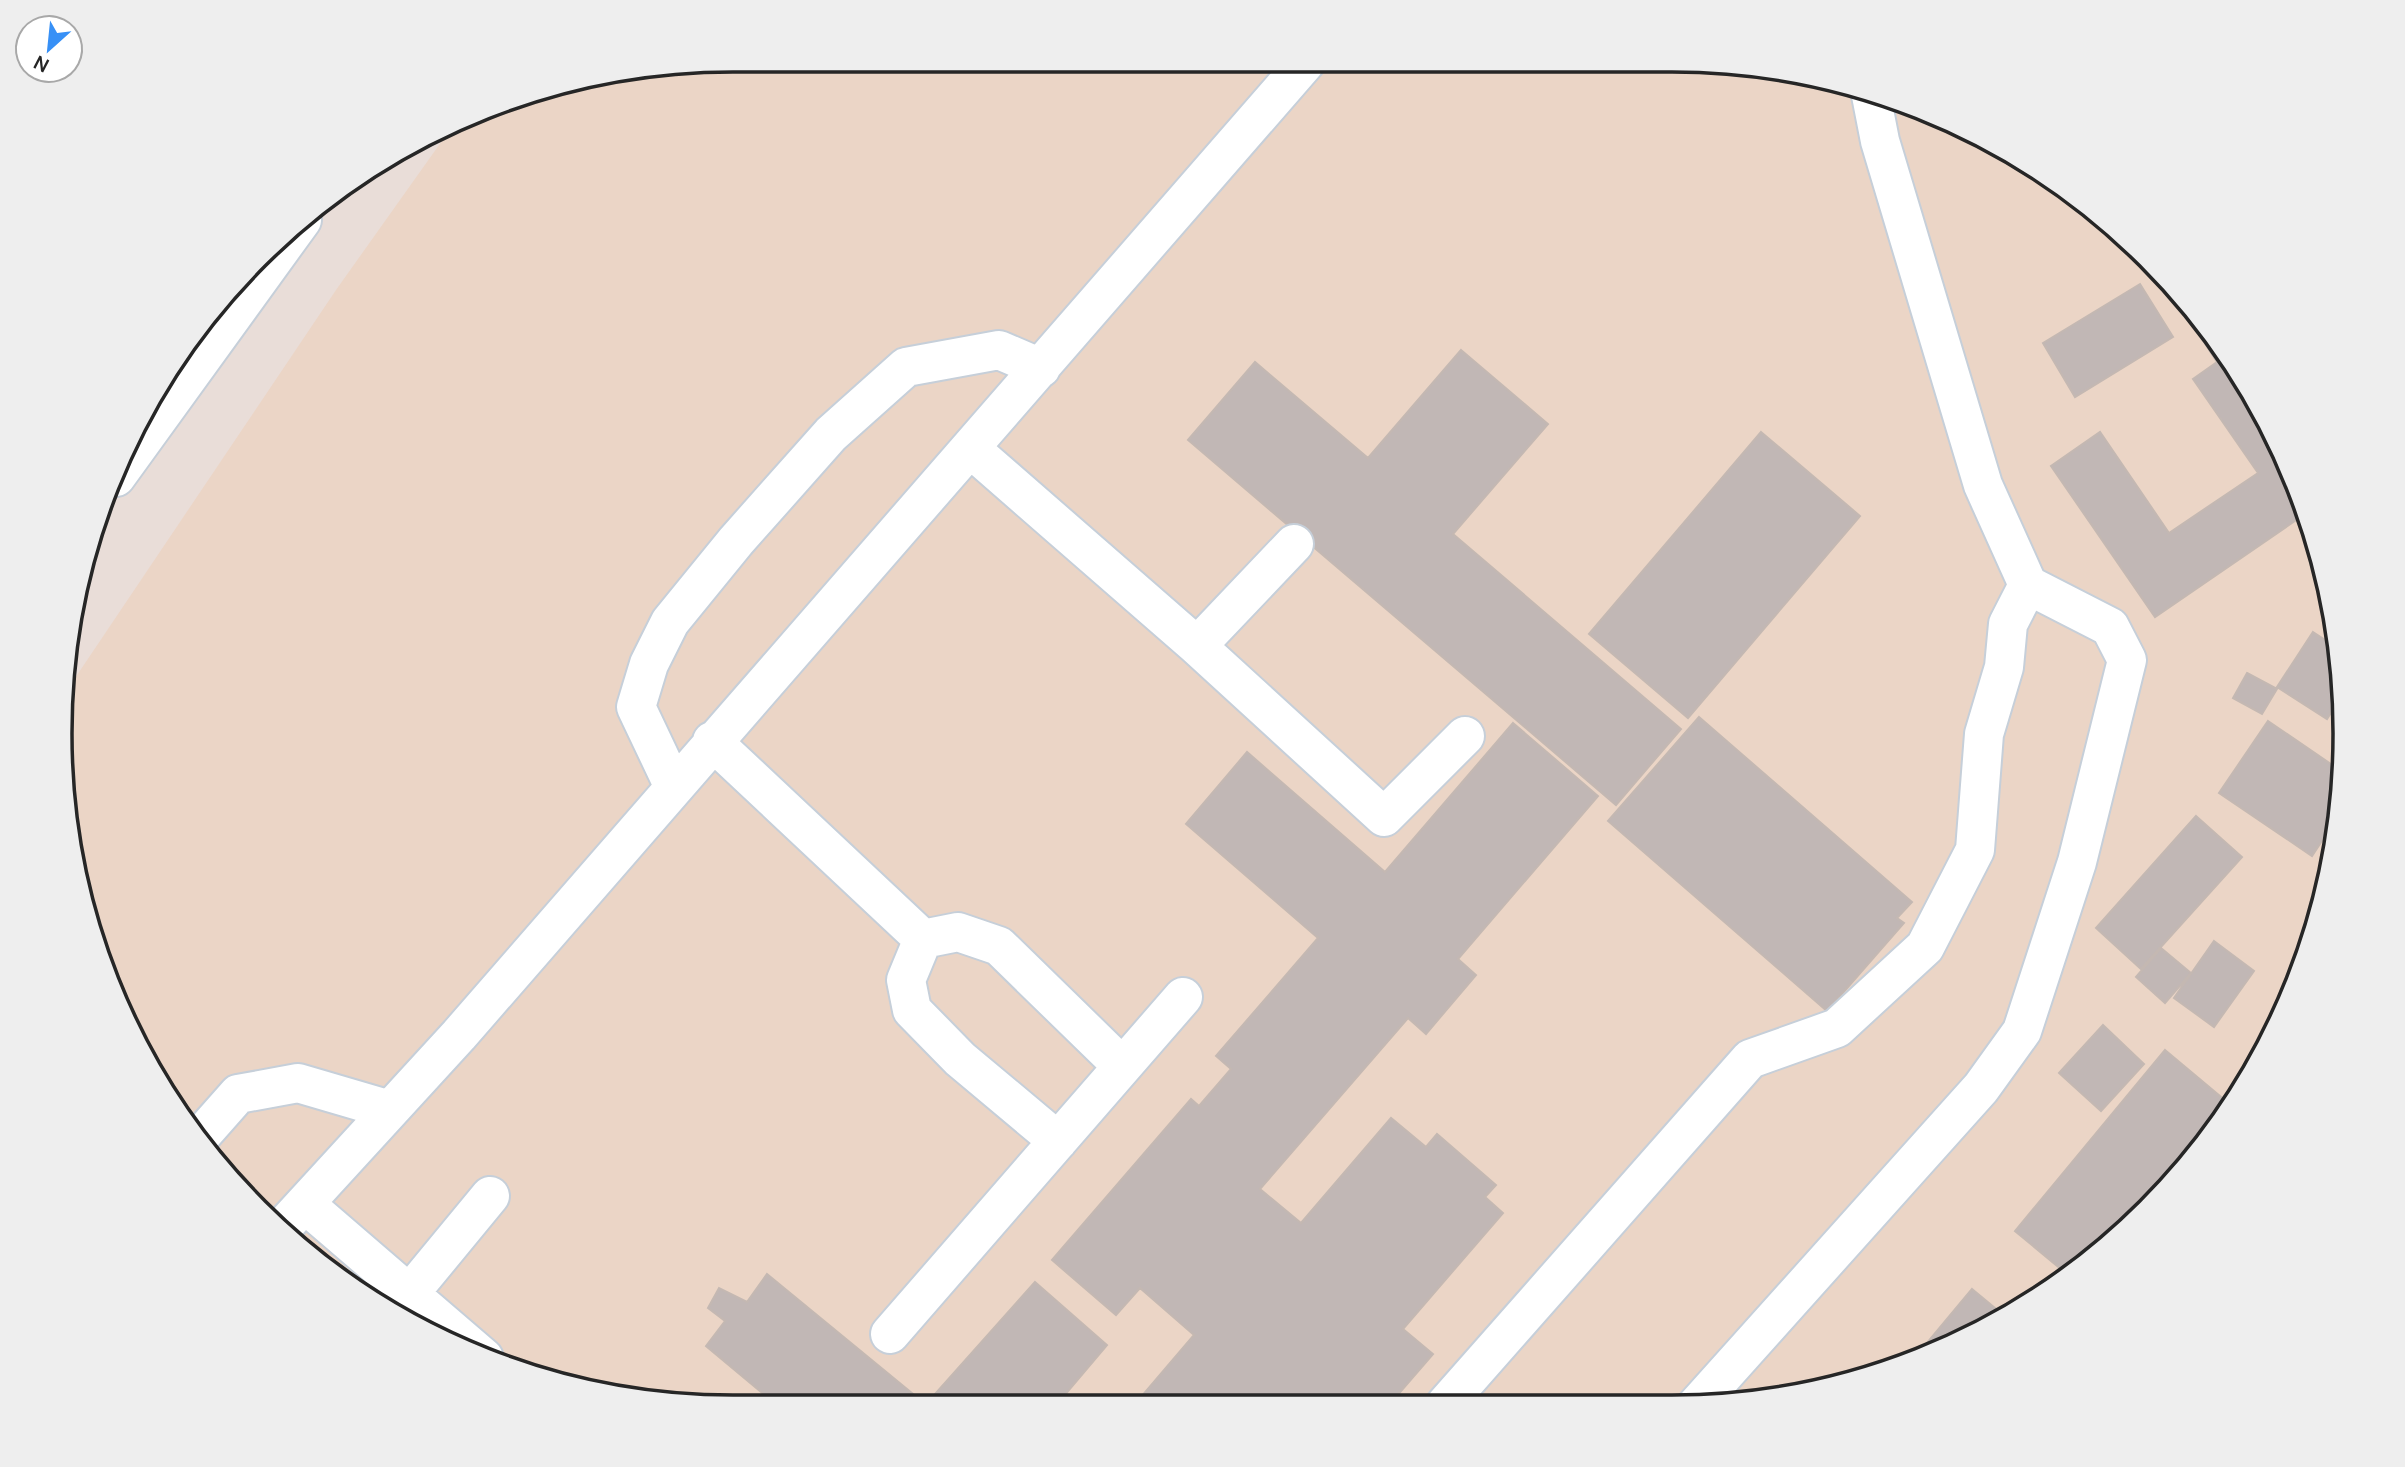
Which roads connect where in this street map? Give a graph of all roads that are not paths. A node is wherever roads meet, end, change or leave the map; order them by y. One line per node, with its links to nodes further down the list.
1 (1296, 72): 4 (street)
2 (1873, 103): 8 (street)
3 (269, 263): 5 (street)
4 (1041, 368): 6 (street); 12 (street)
5 (143, 436)
6 (971, 449): 9 (street); 11 (street)
7 (1294, 544): 9 (street)
8 (2028, 585): 24 (street); 25 (street)
9 (1197, 646): 10 (street)
10 (1465, 736)
11 (712, 741): 12 (street); 13 (street)
12 (673, 785): 16 (street)
13 (923, 939): 15 (street); 18 (street)
14 (1183, 997): 15 (street)
15 (1122, 1066): 18 (street)
16 (390, 1110): 17 (street); 20 (street)
17 (205, 1132)
18 (1058, 1141): 23 (street)
19 (490, 1196): 21 (street)
20 (294, 1215): 21 (street)
21 (403, 1302): 22 (street)
22 (431, 1322)
23 (890, 1334)
24 (1707, 1394)
25 (1454, 1395)

